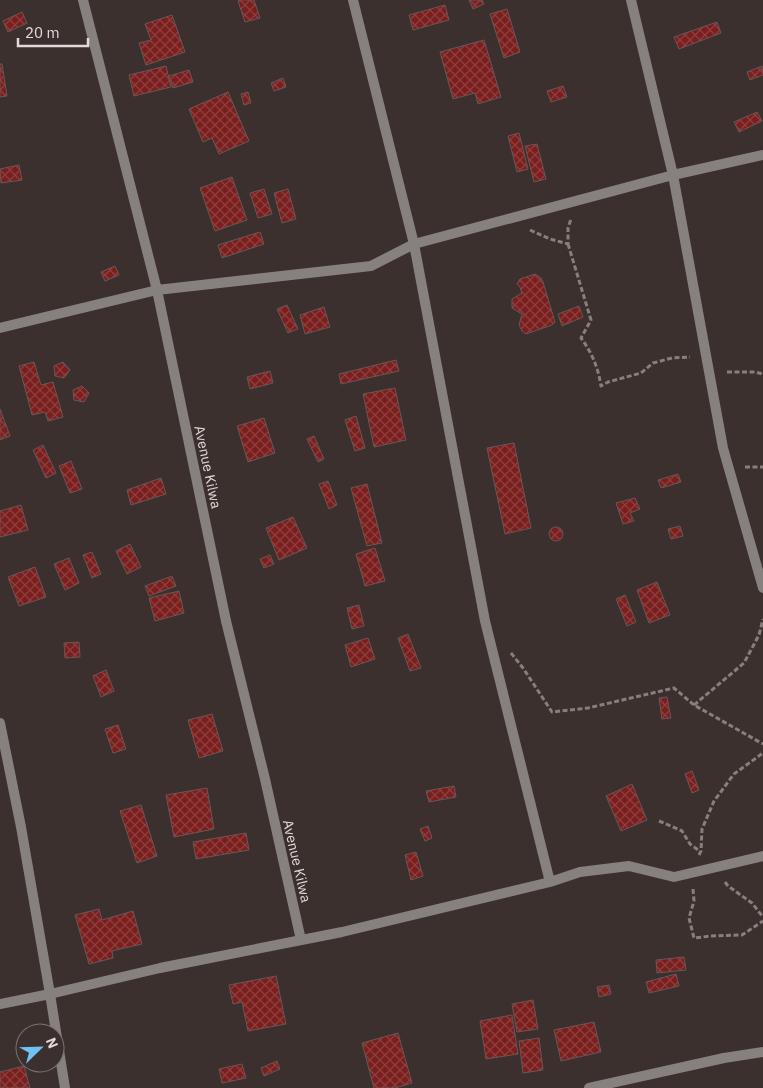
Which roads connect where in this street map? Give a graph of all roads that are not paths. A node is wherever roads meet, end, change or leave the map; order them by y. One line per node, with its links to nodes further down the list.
1 (83, 0): 7 (street, Avenue Kilwa)
2 (353, 0): 6 (street)
3 (631, 0): 5 (street)
4 (763, 155): 5 (street)
5 (672, 175): 6 (street); 9 (street)
6 (414, 244): 7 (street); 12 (street)
7 (156, 290): 8 (street); 13 (street, Avenue Kilwa)
8 (0, 328)
9 (763, 588)
10 (0, 723): 14 (street)
11 (763, 856): 12 (street)
12 (550, 882): 13 (street)
13 (301, 940): 14 (street)
14 (50, 994): 15 (street); 17 (street)
15 (0, 1004)
16 (763, 1052): 18 (street)
17 (65, 1088)
18 (589, 1088)

